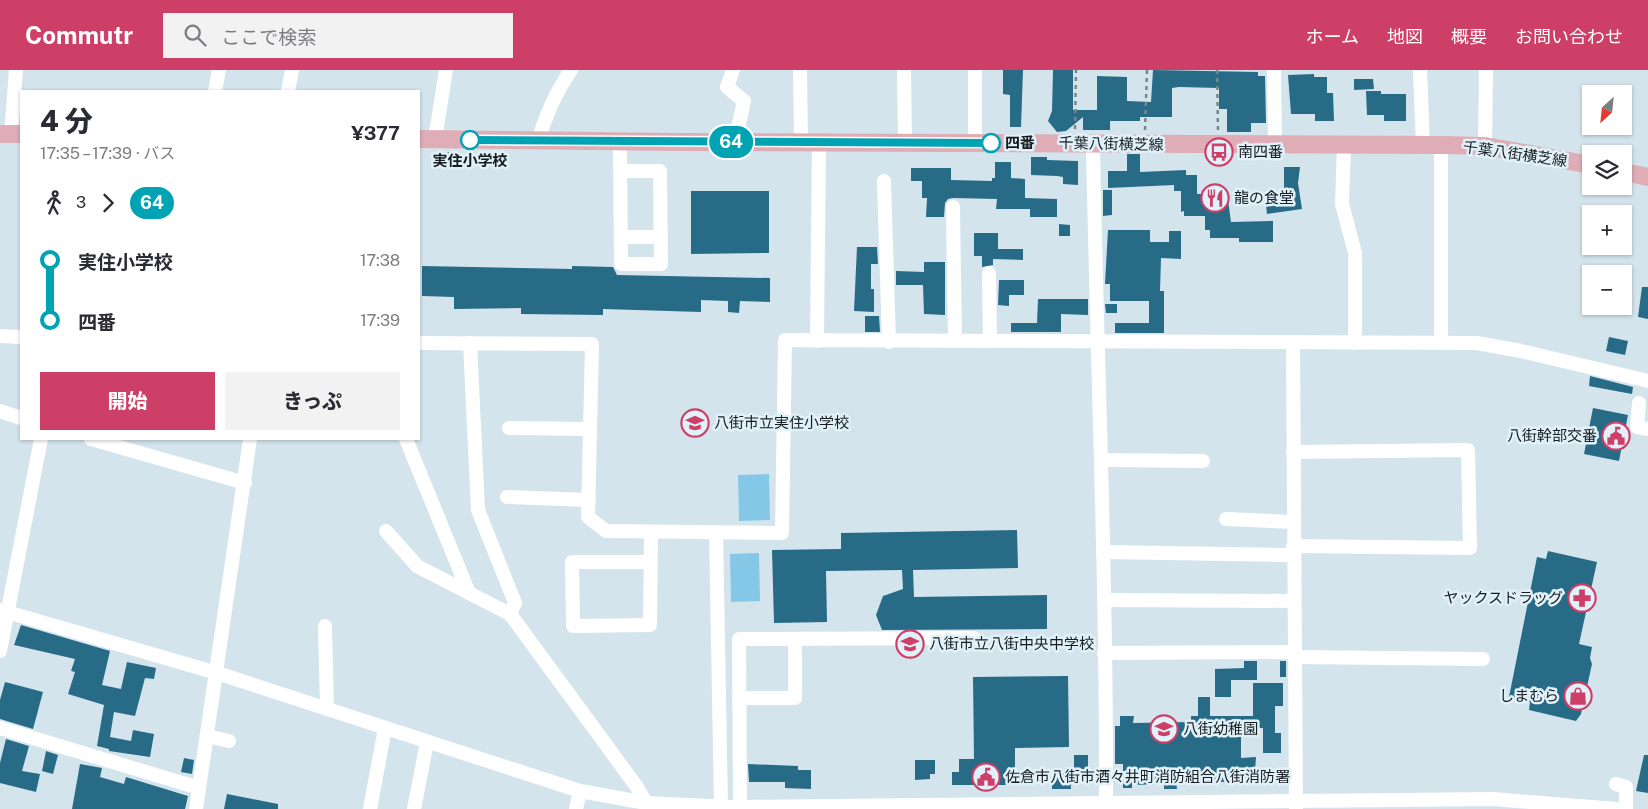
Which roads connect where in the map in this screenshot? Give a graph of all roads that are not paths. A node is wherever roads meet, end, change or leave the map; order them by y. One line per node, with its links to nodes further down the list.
1 (16, 70): 15 (street)
2 (219, 70): 13 (street)
3 (292, 70): 14 (street)
4 (446, 70): 16 (street)
5 (571, 70): 17 (street)
6 (733, 70): 19 (street)
7 (800, 70): 20 (street)
8 (904, 70): 22 (street)
9 (976, 70): 23 (street)
10 (1274, 70): 25 (street)
11 (1420, 70): 27 (street)
12 (1486, 70): 29 (street)
13 (214, 90)
14 (288, 90)
15 (11, 134)
16 (427, 139): 17 (main road, 千葉八街横芝線)
17 (538, 141): 18 (main road, 千葉八街横芝線)
18 (620, 142): 19 (main road, 千葉八街横芝線); 31 (street)
19 (734, 142): 20 (main road, 千葉八街横芝線)
20 (801, 142): 21 (main road, 千葉八街横芝線)
21 (819, 142): 22 (main road, 千葉八街横芝線); 41 (street)
22 (905, 143): 23 (main road, 千葉八街横芝線)
23 (975, 143): 24 (main road, 千葉八街横芝線)
24 (1093, 144): 25 (main road, 千葉八街横芝線); 45 (street)
25 (1275, 145): 26 (main road, 千葉八街横芝線)
26 (1344, 145): 27 (main road, 千葉八街横芝線); 49 (street)
27 (1423, 145): 28 (main road, 千葉八街横芝線)
28 (1441, 145): 29 (main road, 千葉八街横芝線); 50 (street)
29 (1485, 146): 30 (main road, 千葉八街横芝線)
30 (1582, 163)
31 (620, 171): 36 (street); 37 (street)
32 (1632, 174): 33 (main road)
33 (1648, 177)
34 (884, 181): 44 (street)
35 (953, 207): 42 (street)
36 (621, 237): 37 (street); 37 (street)
37 (661, 237)
38 (990, 272): 43 (street)
39 (0, 336): 40 (street)
40 (20, 337)
41 (817, 341): 44 (street); 72 (street)
42 (955, 341): 43 (street); 44 (street)
43 (990, 341): 45 (street)
44 (889, 342)
45 (1096, 342): 46 (street); 63 (street)
46 (1293, 342): 49 (street); 62 (street)
47 (420, 343): 48 (street)
48 (470, 343): 56 (street); 80 (street)
49 (1355, 343): 50 (street)
50 (1441, 343): 51 (street)
51 (1648, 381)
52 (1640, 403): 57 (street)
53 (0, 411): 54 (street)
54 (20, 418)
55 (509, 428): 56 (street)
56 (590, 429): 67 (street)
57 (1648, 429)
58 (41, 440): 79 (street)
59 (94, 440): 65 (street)
60 (250, 440): 65 (street)
61 (406, 440): 76 (street)
62 (1293, 452): 69 (street); 73 (street)
63 (1102, 460): 64 (street); 74 (street)
64 (1203, 461)
65 (245, 483): 88 (street)
66 (507, 497): 67 (street)
67 (589, 500): 71 (street)
68 (1226, 520): 69 (street)
69 (1293, 522): 73 (street)
70 (386, 531): 76 (street)
71 (651, 532): 72 (street); 75 (street)
72 (716, 532): 103 (street)
73 (1293, 551): 74 (street); 78 (street)
74 (1102, 552): 77 (street)
75 (650, 562): 75 (street)
76 (469, 593): 80 (street)
77 (1104, 600): 78 (street); 85 (street)
78 (1294, 601): 86 (street)
79 (4, 611): 84 (street); 88 (street)
80 (510, 614): 100 (street)
81 (325, 626): 90 (street)
82 (974, 638): 83 (street)
83 (795, 639): 89 (street); 89 (street)
84 (0, 652)
85 (1104, 653): 86 (street); 105 (street)
86 (1294, 654): 87 (street); 101 (street)
87 (1483, 659)
88 (217, 673): 90 (street); 93 (street)
89 (739, 698): 104 (street)
90 (331, 714): 92 (street)
91 (0, 728): 97 (street)
92 (385, 728): 95 (street); 109 (street)
93 (207, 736): 94 (street); 97 (street)
94 (229, 741)
95 (427, 742): 98 (street); 110 (street)
96 (1616, 784): 113 (street)
97 (199, 788): 108 (street)
98 (580, 791): 99 (street); 111 (street)
99 (612, 803): 100 (street)
100 (646, 803): 106 (street)
101 (1296, 804): 102 (street); 112 (street)
102 (1205, 805): 105 (street)
103 (721, 806): 104 (street); 106 (street)
104 (740, 806): 107 (street)
105 (1106, 806): 107 (street)
106 (696, 807)
107 (915, 807)
108 (196, 809)
109 (370, 809)
110 (414, 809)
111 (576, 809)
112 (1616, 809)
113 (1626, 809)

